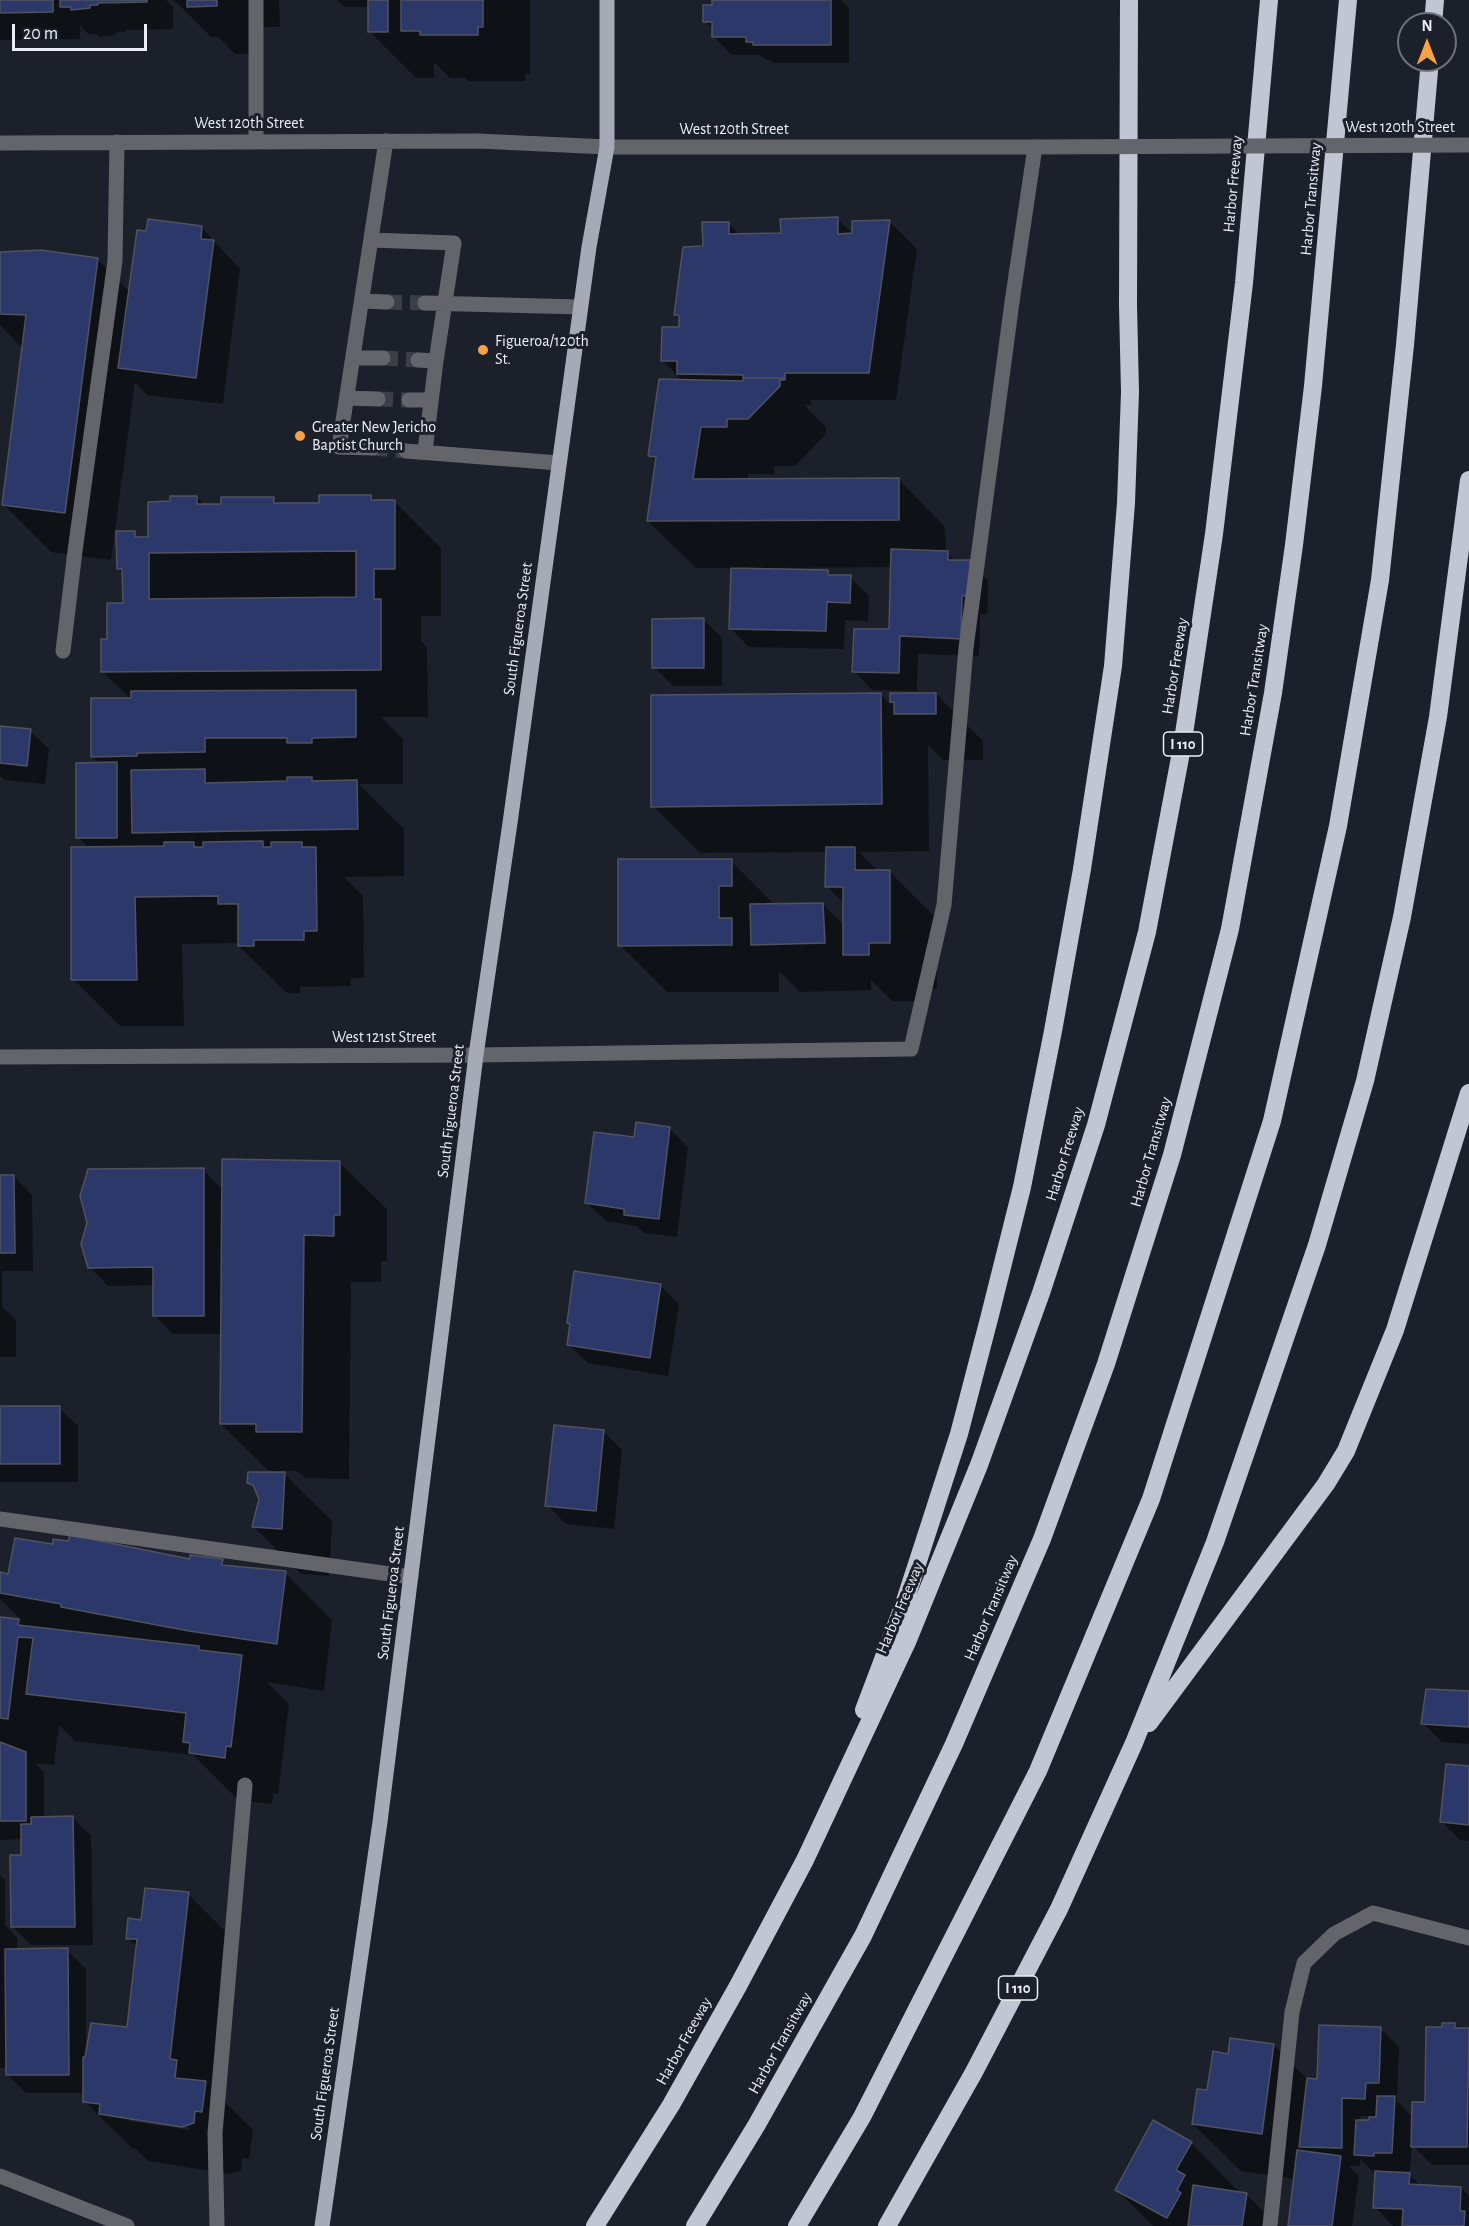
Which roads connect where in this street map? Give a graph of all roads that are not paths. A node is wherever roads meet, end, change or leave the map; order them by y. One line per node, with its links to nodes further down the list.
1 (256, 0): 7 (street)
2 (606, 0): 12 (main road, South Figueroa Street)
3 (1129, 0): 41 (highway)
4 (1268, 0): 41 (highway, Harbor Freeway / I 110)
5 (1348, 0): 48 (highway, Harbor Transitway)
6 (1429, 72): 49 (highway)
7 (255, 141): 8 (street, West 120th Street); 9 (street, West 120th Street)
8 (386, 141): 12 (street, West 120th Street); 14 (street)
9 (117, 142): 10 (street, West 120th Street); 33 (street)
10 (0, 143)
11 (1469, 145): 13 (street, West 120th Street, bridge)
12 (607, 147): 13 (street, West 120th Street); 19 (main road, South Figueroa Street)
13 (1035, 147): 34 (street, West 121st Street)
14 (371, 240): 15 (street); 18 (street)
15 (362, 300): 16 (street); 20 (street)
16 (387, 302)
17 (424, 303): 18 (street)
18 (447, 303): 19 (street); 23 (street)
19 (580, 307): 31 (main road, South Figueroa Street)
20 (353, 358): 21 (street); 24 (street)
21 (383, 358)
22 (418, 360): 23 (street)
23 (436, 361): 27 (street)
24 (347, 398): 25 (street); 28 (street)
25 (378, 399)
26 (409, 400): 27 (street)
27 (431, 400): 30 (street)
28 (373, 448)
29 (406, 451): 30 (street)
30 (424, 452): 31 (street)
31 (559, 464): 34 (main road, South Figueroa Street)
32 (1469, 480): 39 (highway, I 110)
33 (63, 651)
34 (476, 1055): 35 (street, West 121st Street); 38 (main road, South Figueroa Street)
35 (0, 1057)
36 (1469, 1094): 39 (highway)
37 (0, 1519): 38 (street)
38 (411, 1577): 46 (main road, South Figueroa Street)
39 (1134, 1743): 50 (highway, I 110)
40 (245, 1785): 45 (street)
41 (805, 1860): 47 (highway, Harbor Freeway / I 110)
42 (1469, 1938): 51 (street)
43 (0, 2176): 44 (street)
44 (127, 2226)
45 (217, 2226)
46 (322, 2226)
47 (595, 2226)
48 (695, 2226)
49 (797, 2226)
50 (887, 2226)
51 (1270, 2226)

